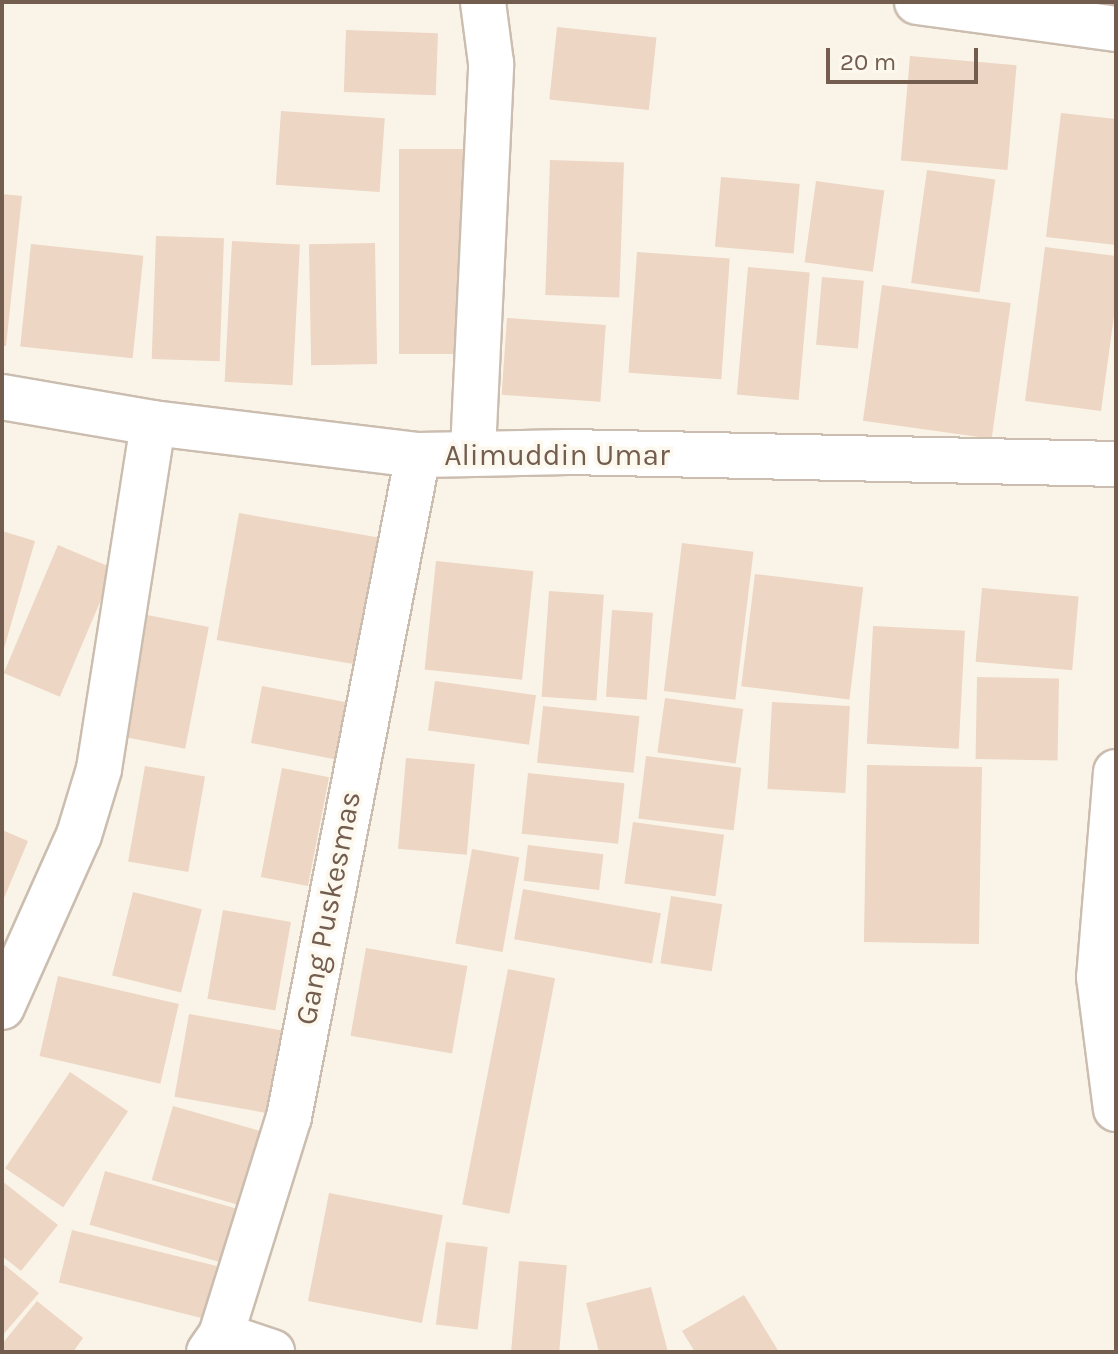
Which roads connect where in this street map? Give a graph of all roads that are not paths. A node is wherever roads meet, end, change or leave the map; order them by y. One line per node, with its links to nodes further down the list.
1 (483, 2): 6 (street)
2 (917, 2): 3 (street)
3 (1116, 29)
4 (2, 397): 5 (street, Alimuddin Umar)
5 (153, 423): 7 (street, Alimuddin Umar); 10 (street)
6 (473, 451): 7 (street, Alimuddin Umar); 8 (street, Alimuddin Umar)
7 (418, 455): 12 (street, Gang Puskesmas)
8 (1116, 464)
9 (1116, 772): 11 (street)
10 (2, 1007)
11 (1116, 1109)
12 (215, 1343): 13 (street)
13 (272, 1352)

